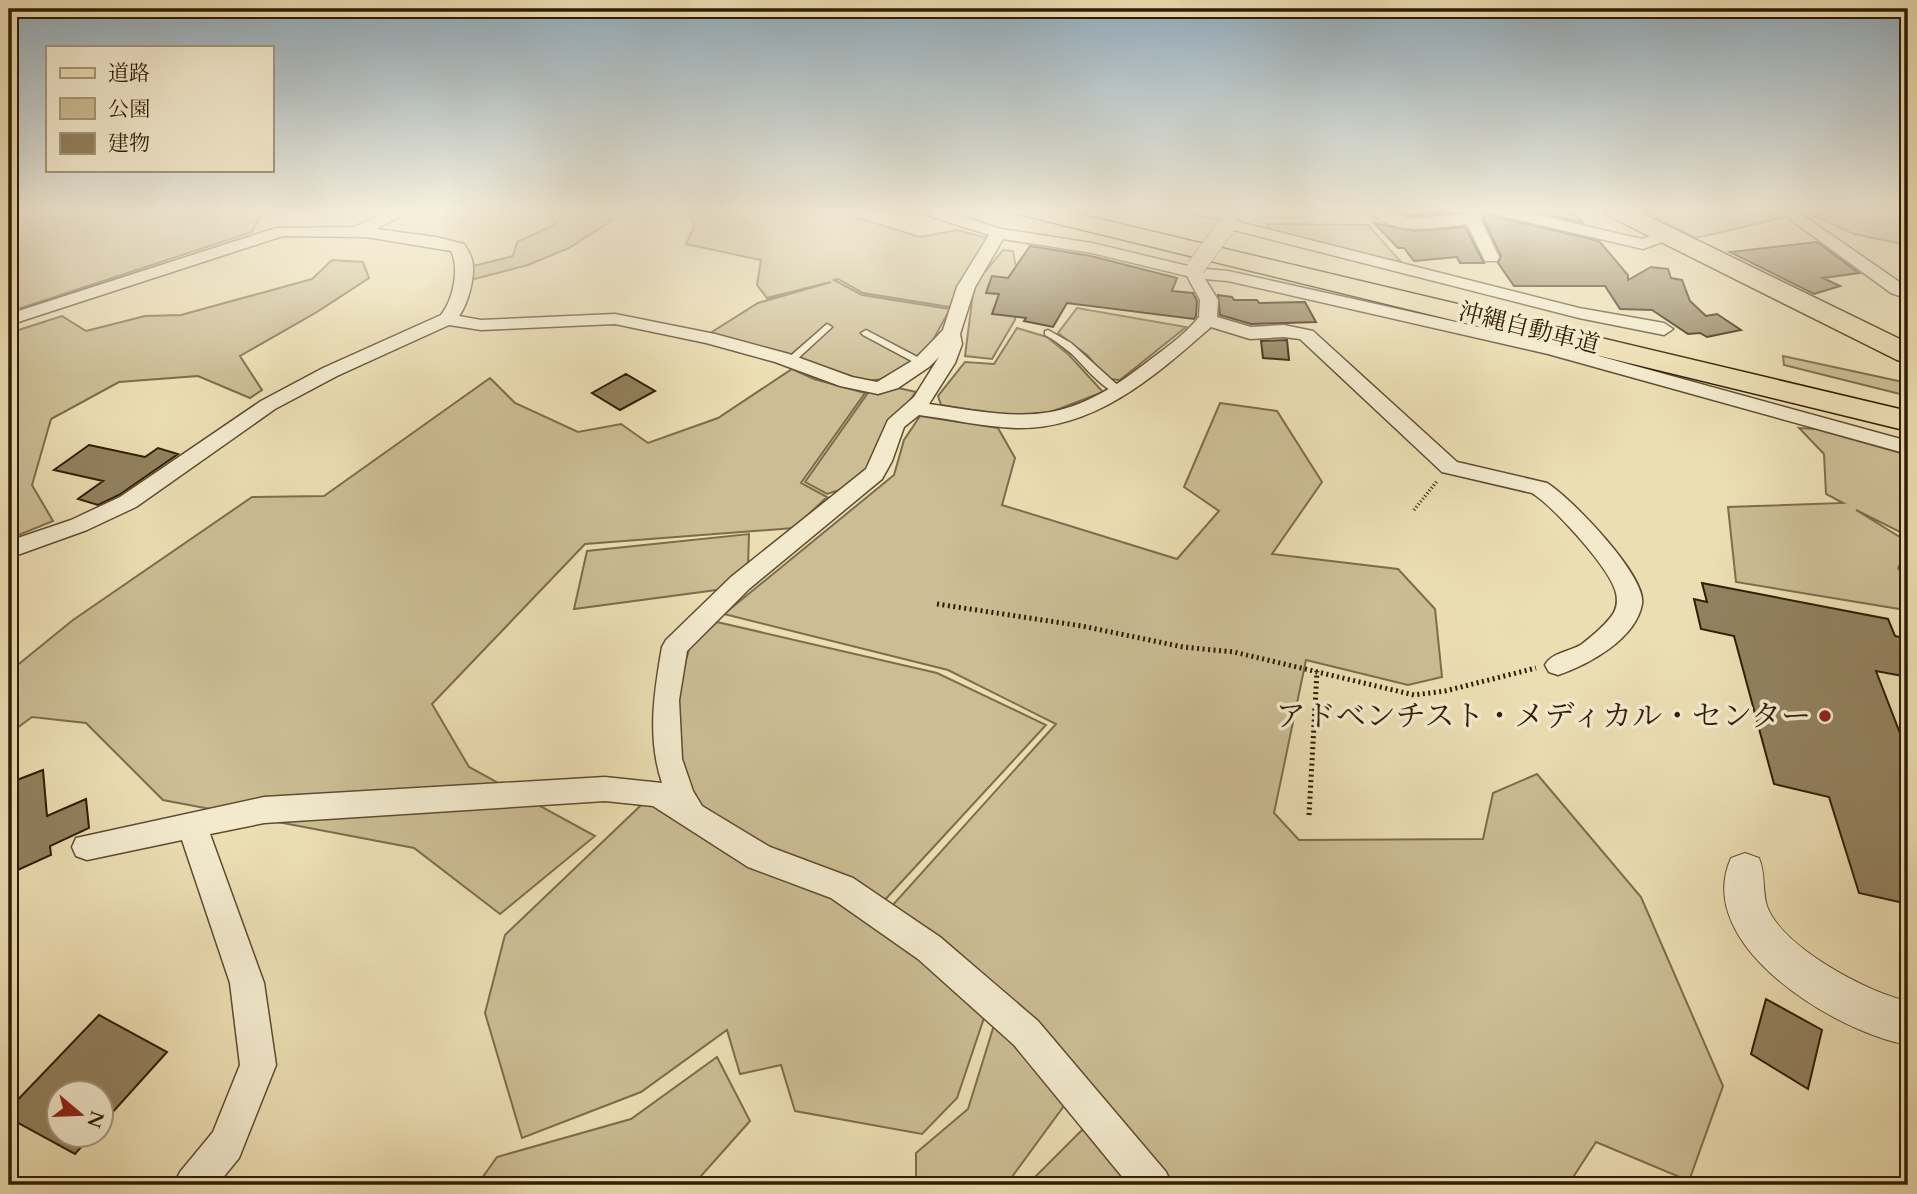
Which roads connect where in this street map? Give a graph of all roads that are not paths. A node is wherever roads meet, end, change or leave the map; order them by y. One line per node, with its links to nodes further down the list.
1 (177, 265): 14 (street)
2 (463, 265): 13 (street)
3 (981, 265): 18 (street)
4 (1170, 265): 11 (street)
5 (1199, 265): 11 (street, bridge)
6 (1262, 265): 27 (main road, 沖縄自動車道)
7 (1320, 265): 25 (main road, 沖縄自動車道)
8 (1397, 265): 17 (street)
9 (1727, 265): 21 (main road)
10 (1864, 265): 12 (street)
11 (1195, 270): 15 (street); 28 (street)
12 (1908, 294)
13 (447, 319): 22 (street); 29 (street)
14 (9, 320)
15 (1208, 320): 24 (street); 30 (street)
16 (827, 327): 22 (lane)
17 (1664, 329)
18 (952, 332): 23 (street); 26 (street)
19 (866, 333): 23 (lane)
20 (1048, 333): 24 (lane)
21 (1908, 354)
22 (790, 360): 23 (street)
23 (922, 363)
24 (1119, 392): 26 (street)
25 (1908, 407)
26 (915, 408): 31 (street)
27 (1908, 421)
28 (1908, 448)
29 (9, 550)
30 (1558, 665)
31 (690, 812): 32 (street); 37 (street)
32 (192, 825): 33 (street); 36 (street)
33 (87, 847)
34 (1745, 871): 35 (street)
35 (1908, 1023)
36 (193, 1185)
37 (1153, 1185)

